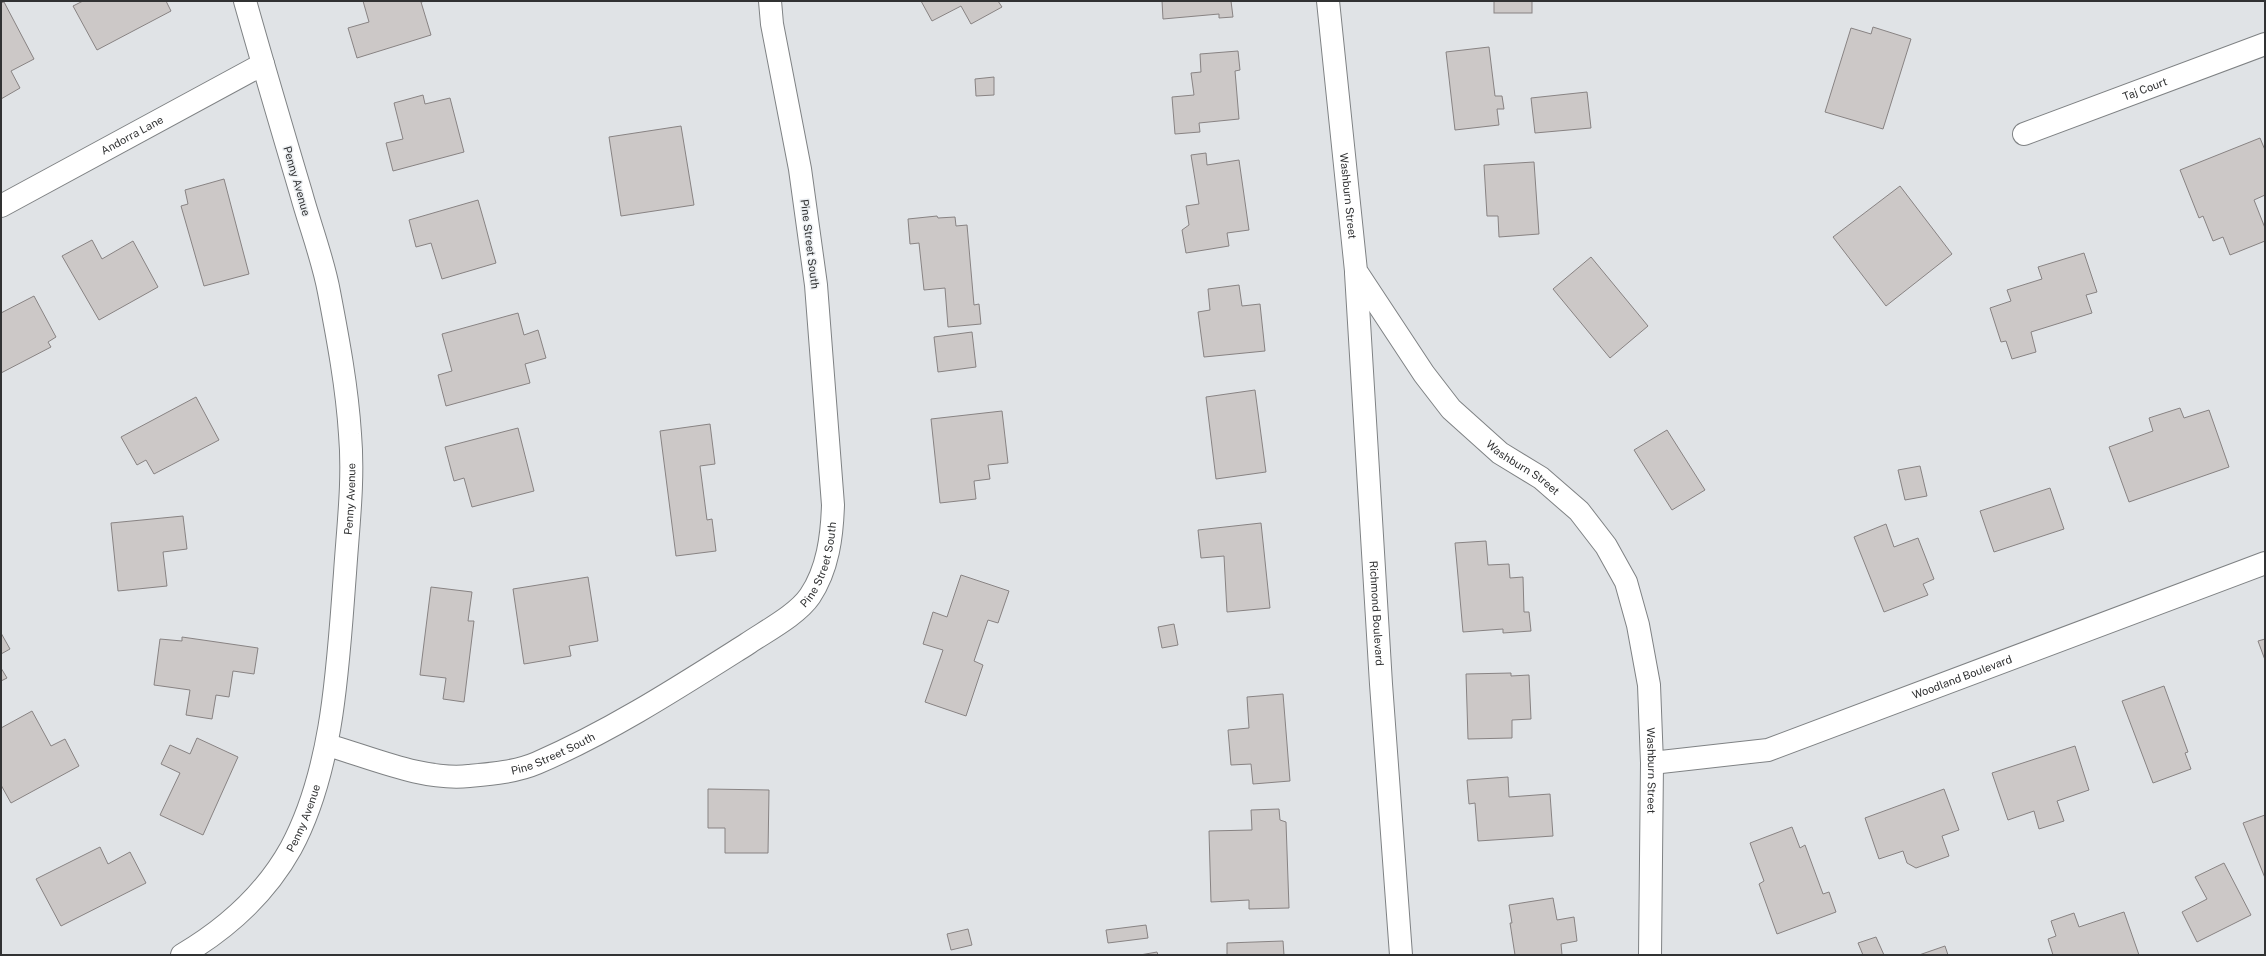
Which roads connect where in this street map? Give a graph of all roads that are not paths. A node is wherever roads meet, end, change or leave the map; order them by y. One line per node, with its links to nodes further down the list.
1 (245, 1): 5 (street, Penny Avenue)
2 (770, 1): 10 (street, Pine Street South)
3 (1328, 1): 8 (street, Washburn Street)
4 (2265, 44): 6 (street, Taj Court)
5 (263, 64): 7 (street, Andorra Lane); 10 (street, Penny Avenue)
6 (2024, 134)
7 (1, 206)
8 (1356, 271): 11 (street, Washburn Street); 13 (street, Richmond Boulevard)
9 (2265, 563): 11 (street, Woodland Boulevard)
10 (327, 745): 12 (street, Penny Avenue)
11 (1652, 763): 14 (street, Washburn Street)
12 (182, 955)
13 (1401, 955)
14 (1650, 955)

